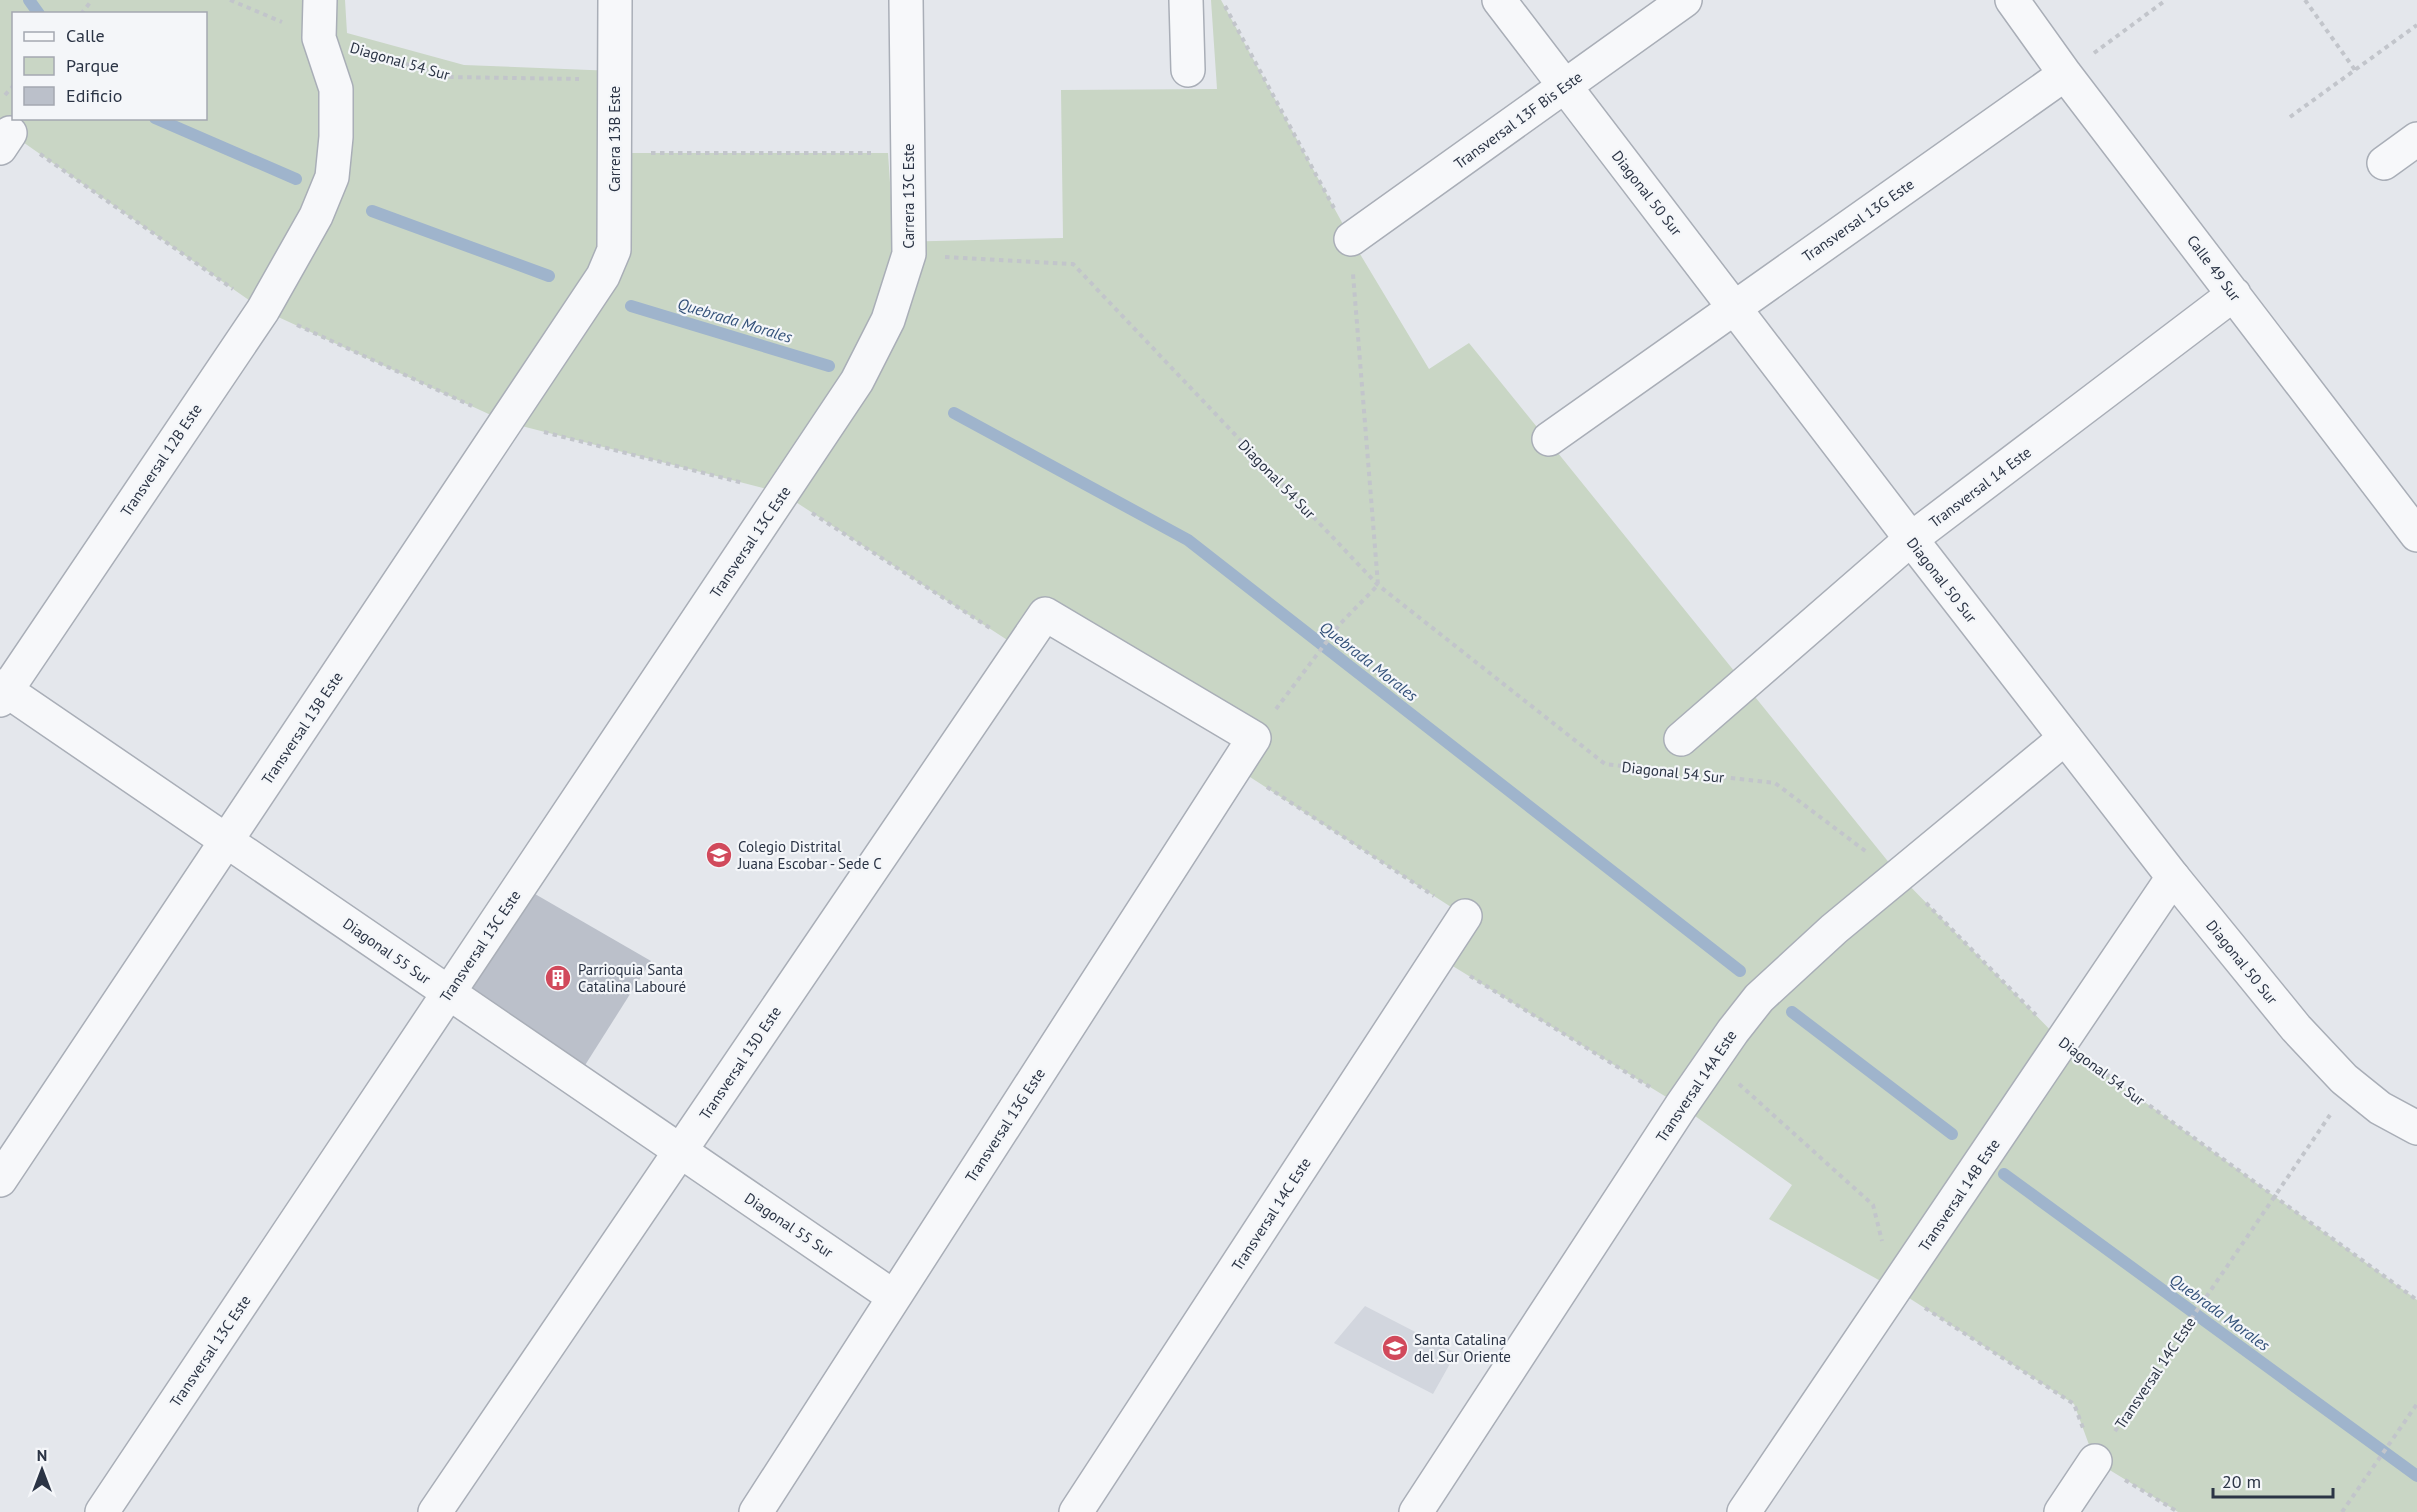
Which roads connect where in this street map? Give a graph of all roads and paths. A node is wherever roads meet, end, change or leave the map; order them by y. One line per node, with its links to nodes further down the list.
1 (92, 0): 13 (path)
2 (231, 0): 15 (path, Diagonal 54 Sur)
3 (320, 0): 15 (street, Transversal 12B Este)
4 (615, 0): 19 (street, Carrera 13B Este)
5 (906, 0): 26 (street, Carrera 13C Este)
6 (1186, 0): 16 (street)
7 (1221, 0): 28 (path)
8 (1499, 0): 20 (street, Diagonal 50 Sur)
9 (1685, 0): 20 (street, Transversal 13F Bis Este)
10 (2012, 0): 18 (street, Calle 49 Sur)
11 (2166, 0): 18 (path)
12 (2305, 0): 17 (path)
13 (83, 12)
14 (2417, 26): 17 (path)
15 (320, 38): 19 (path, Diagonal 54 Sur); 38 (street, Transversal 12B Este)
16 (1188, 70)
17 (2355, 70): 23 (path)
18 (2065, 74): 31 (street, Calle 49 Sur); 32 (street, Transversal 13G Este)
19 (614, 79): 25 (street, Carrera 13B Este)
20 (1565, 86): 28 (street, Transversal 13F Bis Este); 32 (street, Diagonal 50 Sur)
21 (12, 87): 22 (path)
22 (0, 99)
23 (2290, 117)
24 (2417, 139): 27 (street)
25 (614, 153): 26 (path); 30 (street, Carrera 13B Este)
26 (908, 153): 29 (street, Carrera 13C Este)
27 (2384, 163)
28 (1351, 239): 37 (path)
29 (909, 254): 33 (street, Carrera 13C Este); 37 (path, Diagonal 54 Sur)
30 (603, 276): 45 (street, Transversal 13B Este)
31 (2234, 294): 35 (street, Calle 49 Sur); 36 (street, Transversal 14 Este)
32 (1735, 307): 34 (street, Transversal 13G Este); 36 (street, Diagonal 50 Sur)
33 (857, 381): 50 (street, Transversal 13C Este)
34 (1549, 439)
35 (2417, 535)
36 (1911, 539): 40 (street, Diagonal 50 Sur); 41 (street, Transversal 14 Este)
37 (1378, 585): 39 (path); 43 (path, Diagonal 54 Sur)
38 (2, 692): 45 (street, Diagonal 55 Sur)
39 (1254, 738): 42 (street, Transversal 13G Este); 56 (street, Transversal 13D Este)
40 (2065, 738): 46 (street, Transversal 14A Este); 47 (street, Diagonal 50 Sur)
41 (1681, 739)
42 (1236, 768): 48 (path); 60 (street, Transversal 13G Este)
43 (1659, 770)
44 (1694, 774): 46 (path, Diagonal 54 Sur)
45 (227, 841): 50 (street, Diagonal 55 Sur); 57 (street, Transversal 13B Este)
46 (1899, 875): 51 (path, Diagonal 54 Sur); 52 (street, Transversal 14A Este)
47 (2174, 877): 51 (street, Transversal 14B Este); 53 (street, Diagonal 50 Sur)
48 (1465, 916): 49 (street, Transversal 14C Este)
49 (1438, 957): 54 (path); 67 (street, Transversal 14C Este)
50 (448, 993): 56 (street, Diagonal 55 Sur); 64 (street, Transversal 13C Este)
51 (2062, 1042): 58 (path, Diagonal 54 Sur); 59 (street, Transversal 14B Este)
52 (1713, 1060): 54 (street, Transversal 14A Este); 59 (path)
53 (2351, 1085): 55 (street, Diagonal 50 Sur); 58 (path, Transversal 14C Este)
54 (1681, 1106): 68 (street, Transversal 14A Este)
55 (2417, 1128)
56 (680, 1151): 60 (street, Diagonal 55 Sur); 65 (street, Transversal 13D Este)
57 (0, 1180)
58 (2275, 1197): 61 (path, Diagonal 54 Sur); 63 (path, Transversal 14C Este)
59 (1895, 1289): 63 (path); 69 (street, Transversal 14B Este)
60 (894, 1297): 66 (street, Transversal 13G Este)
61 (2417, 1300)
62 (2417, 1404): 72 (path)
63 (2095, 1461): 70 (street); 71 (path)
64 (102, 1512)
65 (435, 1512)
66 (756, 1512)
67 (1076, 1512)
68 (1416, 1512)
69 (1744, 1512)
70 (2061, 1512)
71 (2178, 1512)
72 (2342, 1512)

